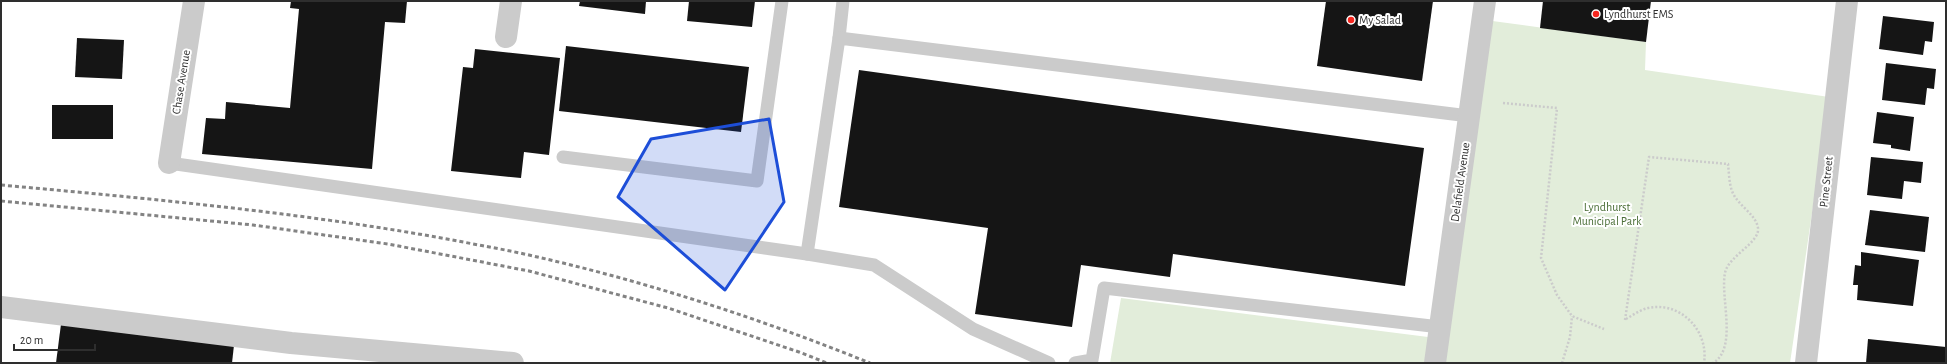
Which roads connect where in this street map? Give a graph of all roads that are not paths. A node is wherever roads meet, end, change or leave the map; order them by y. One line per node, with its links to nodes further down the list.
1 (194, 1): 11 (street, Chase Avenue)
2 (511, 1): 7 (street)
3 (782, 1): 10 (lane)
4 (843, 1): 8 (lane)
5 (1485, 1): 9 (street, Delafield Avenue)
6 (1847, 1): 19 (street, Pine Street)
7 (506, 37)
8 (839, 38): 9 (lane); 12 (lane)
9 (1469, 116): 14 (street, Delafield Avenue)
10 (563, 157)
11 (169, 163): 12 (lane)
12 (807, 254): 16 (lane)
13 (1, 307): 15 (street)
14 (1440, 327): 17 (lane); 18 (street, Delafield Avenue)
15 (513, 363)
16 (1049, 363)
17 (1075, 363)
18 (1435, 363)
19 (1806, 363)

